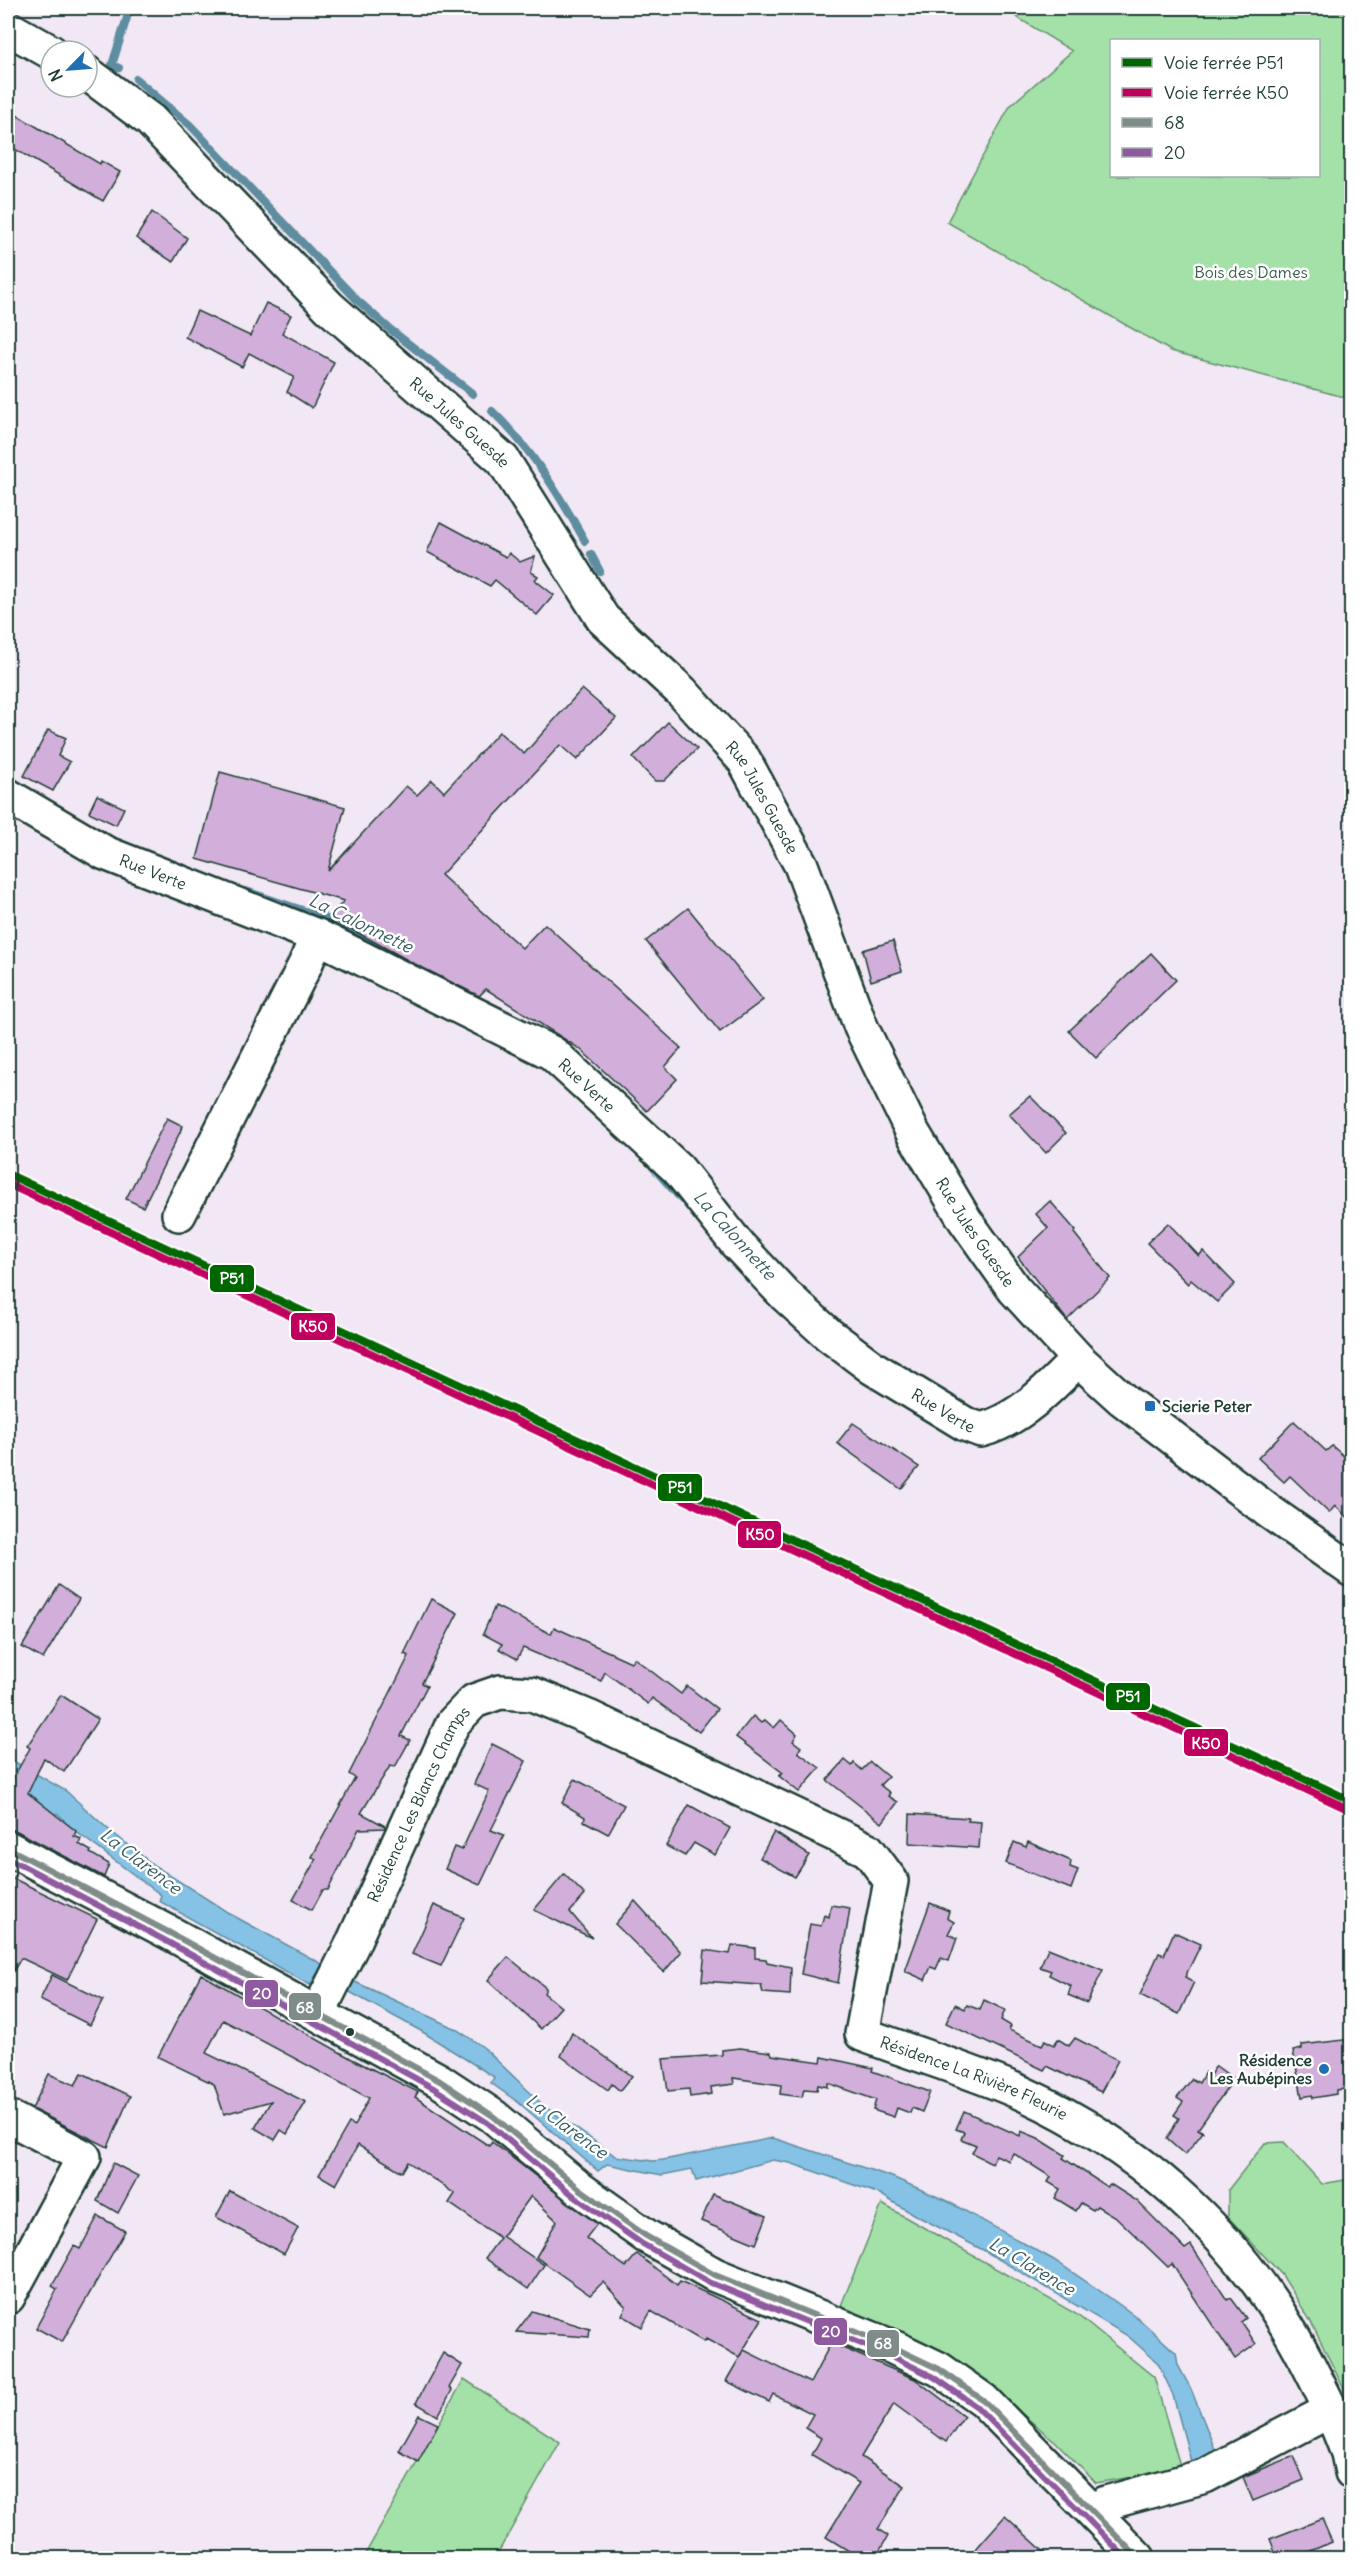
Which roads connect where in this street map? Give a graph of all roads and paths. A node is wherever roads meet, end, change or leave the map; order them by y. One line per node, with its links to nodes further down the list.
1 (8, 28): 2 (street)
2 (39, 45)
3 (99, 82): 7 (street, Rue Jules Guesde)
4 (8, 796): 5 (street, Rue Verte)
5 (317, 936): 6 (street); 7 (street, Rue Verte)
6 (178, 1214)
7 (1078, 1359): 8 (street, Rue Jules Guesde)
8 (1352, 1570)
9 (699, 1770): 11 (street, Résidence Les Blancs Champs); 14 (street, Résidence La Rivière Fleurie)
10 (8, 1848): 11 (street)
11 (330, 1990): 16 (street)
12 (8, 2117): 13 (street)
13 (8, 2297)
14 (1331, 2410): 15 (street); 16 (street)
15 (1352, 2472)
16 (1096, 2515): 17 (street)
17 (1123, 2553)

